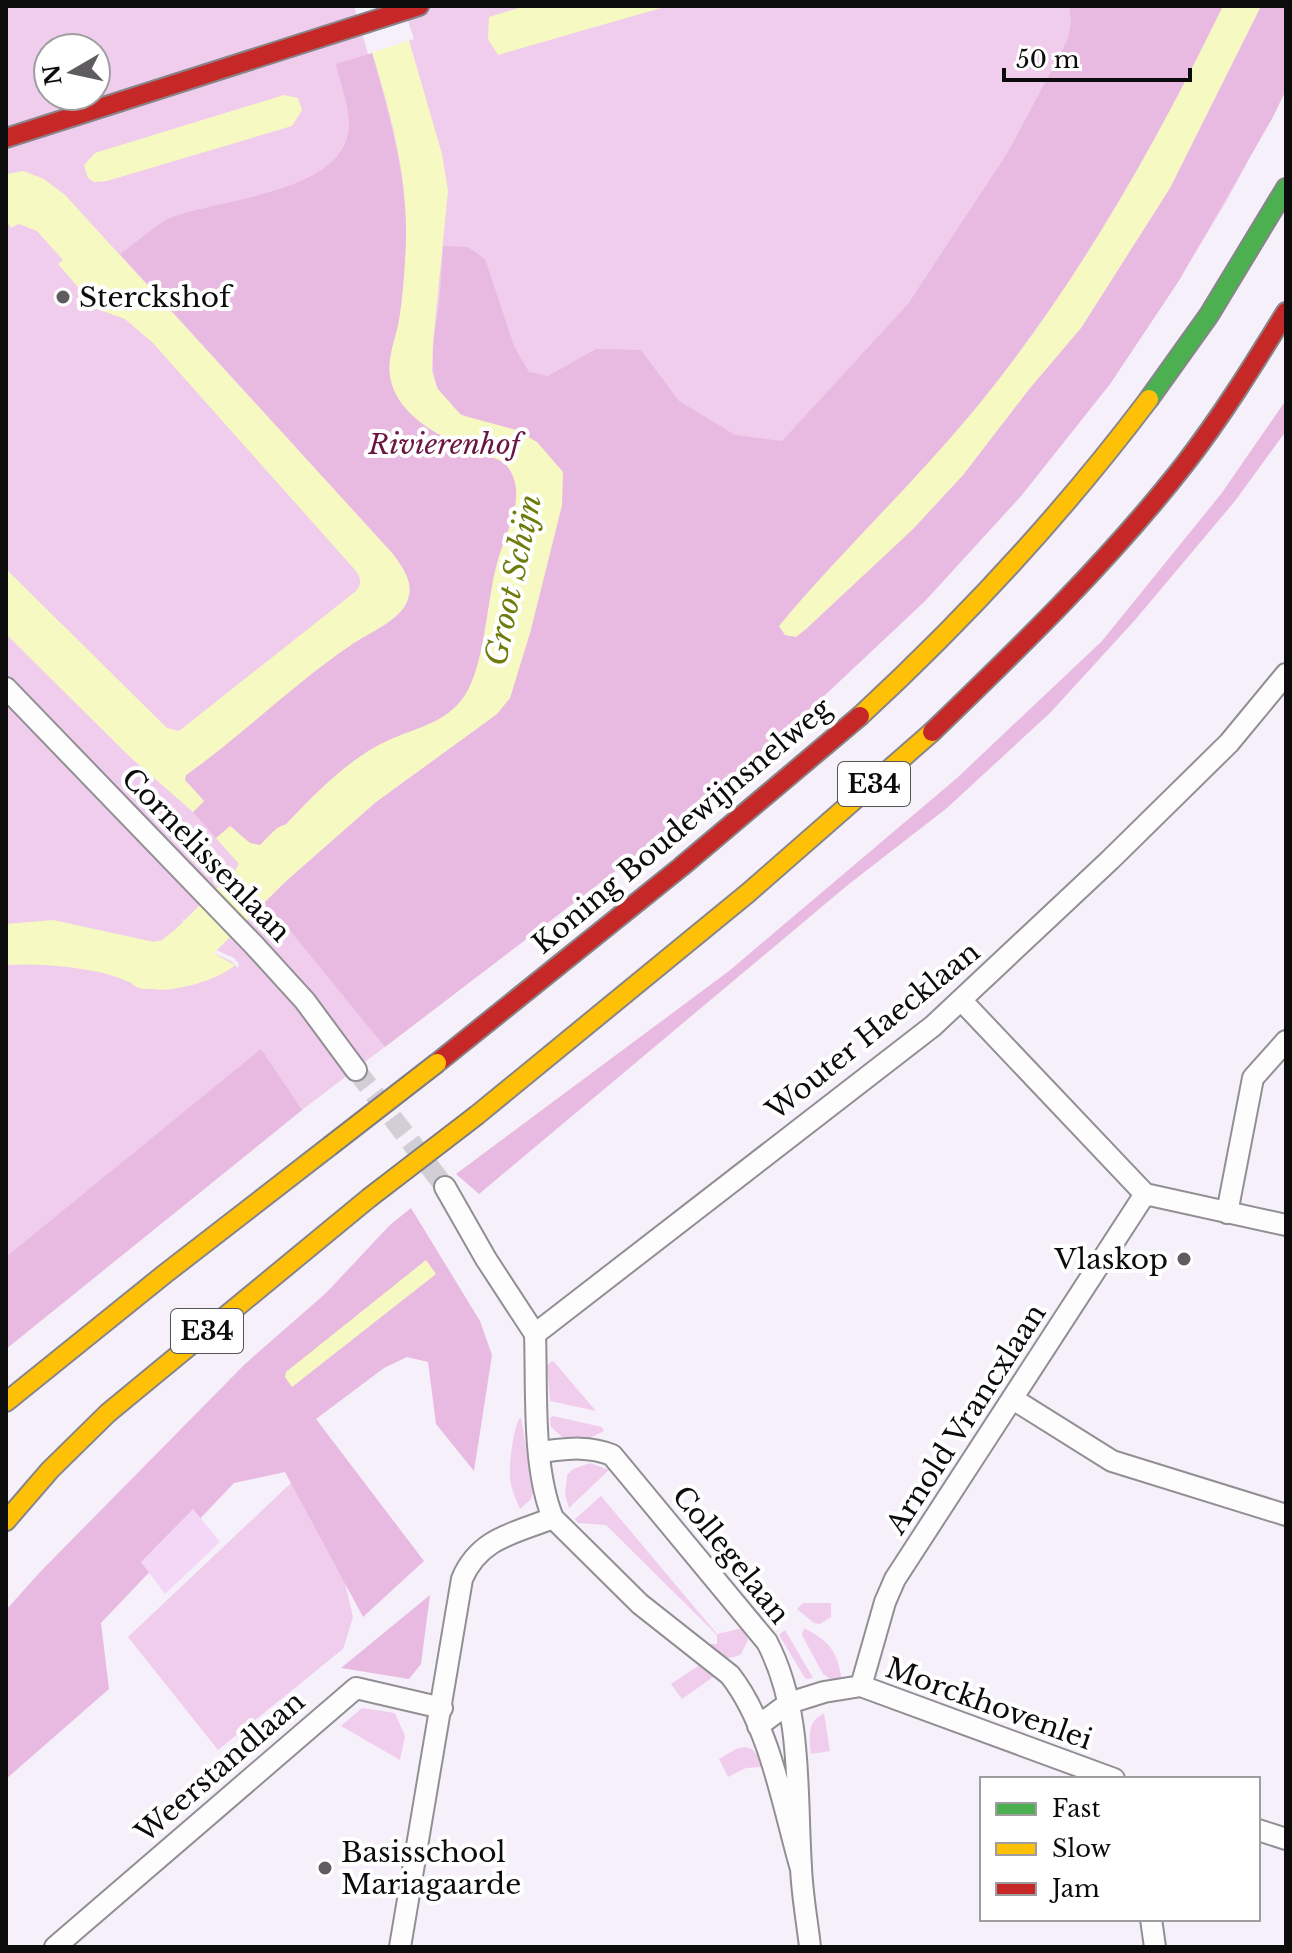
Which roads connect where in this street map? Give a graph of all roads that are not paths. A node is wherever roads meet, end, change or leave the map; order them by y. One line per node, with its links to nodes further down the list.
1 (410, 9): 2 (main road)
2 (6, 138)
3 (1286, 188): 16 (main road, Koning Boudewijnsnelweg / E34, bridge)
4 (1286, 312): 20 (main road, E34, bridge)
5 (1286, 674): 7 (street, Wouter Haecklaan)
6 (6, 688): 9 (street, Cornelissenlaan)
7 (961, 1000): 11 (street); 14 (street, Wouter Haecklaan)
8 (1286, 1041): 12 (street)
9 (356, 1070)
10 (445, 1187): 14 (street)
11 (1145, 1194): 12 (street); 15 (street, Arnold Vrancxlaan)
12 (1227, 1213): 13 (street)
13 (1286, 1225)
14 (535, 1334): 17 (street)
15 (1013, 1399): 18 (street); 21 (street, Arnold Vrancxlaan)
16 (6, 1402)
17 (540, 1452): 19 (street); 22 (street, Collegelaan)
18 (1286, 1515)
19 (553, 1518): 23 (street); 24 (street, Collegelaan)
20 (6, 1521)
21 (861, 1686): 22 (street, Morckhovenlei); 25 (street, Morckhovenlei)
22 (789, 1703): 24 (street, Morckhovenlei); 28 (street, Collegelaan)
23 (442, 1708): 30 (street, Weerstandlaan); 31 (street)
24 (758, 1726): 28 (street, Collegelaan)
25 (1109, 1777)
26 (1260, 1831): 27 (street)
27 (1286, 1839)
28 (801, 1869): 32 (street, Collegelaan)
29 (1151, 1921): 33 (street)
30 (55, 1947)
31 (400, 1947)
32 (810, 1947)
33 (1155, 1947)

